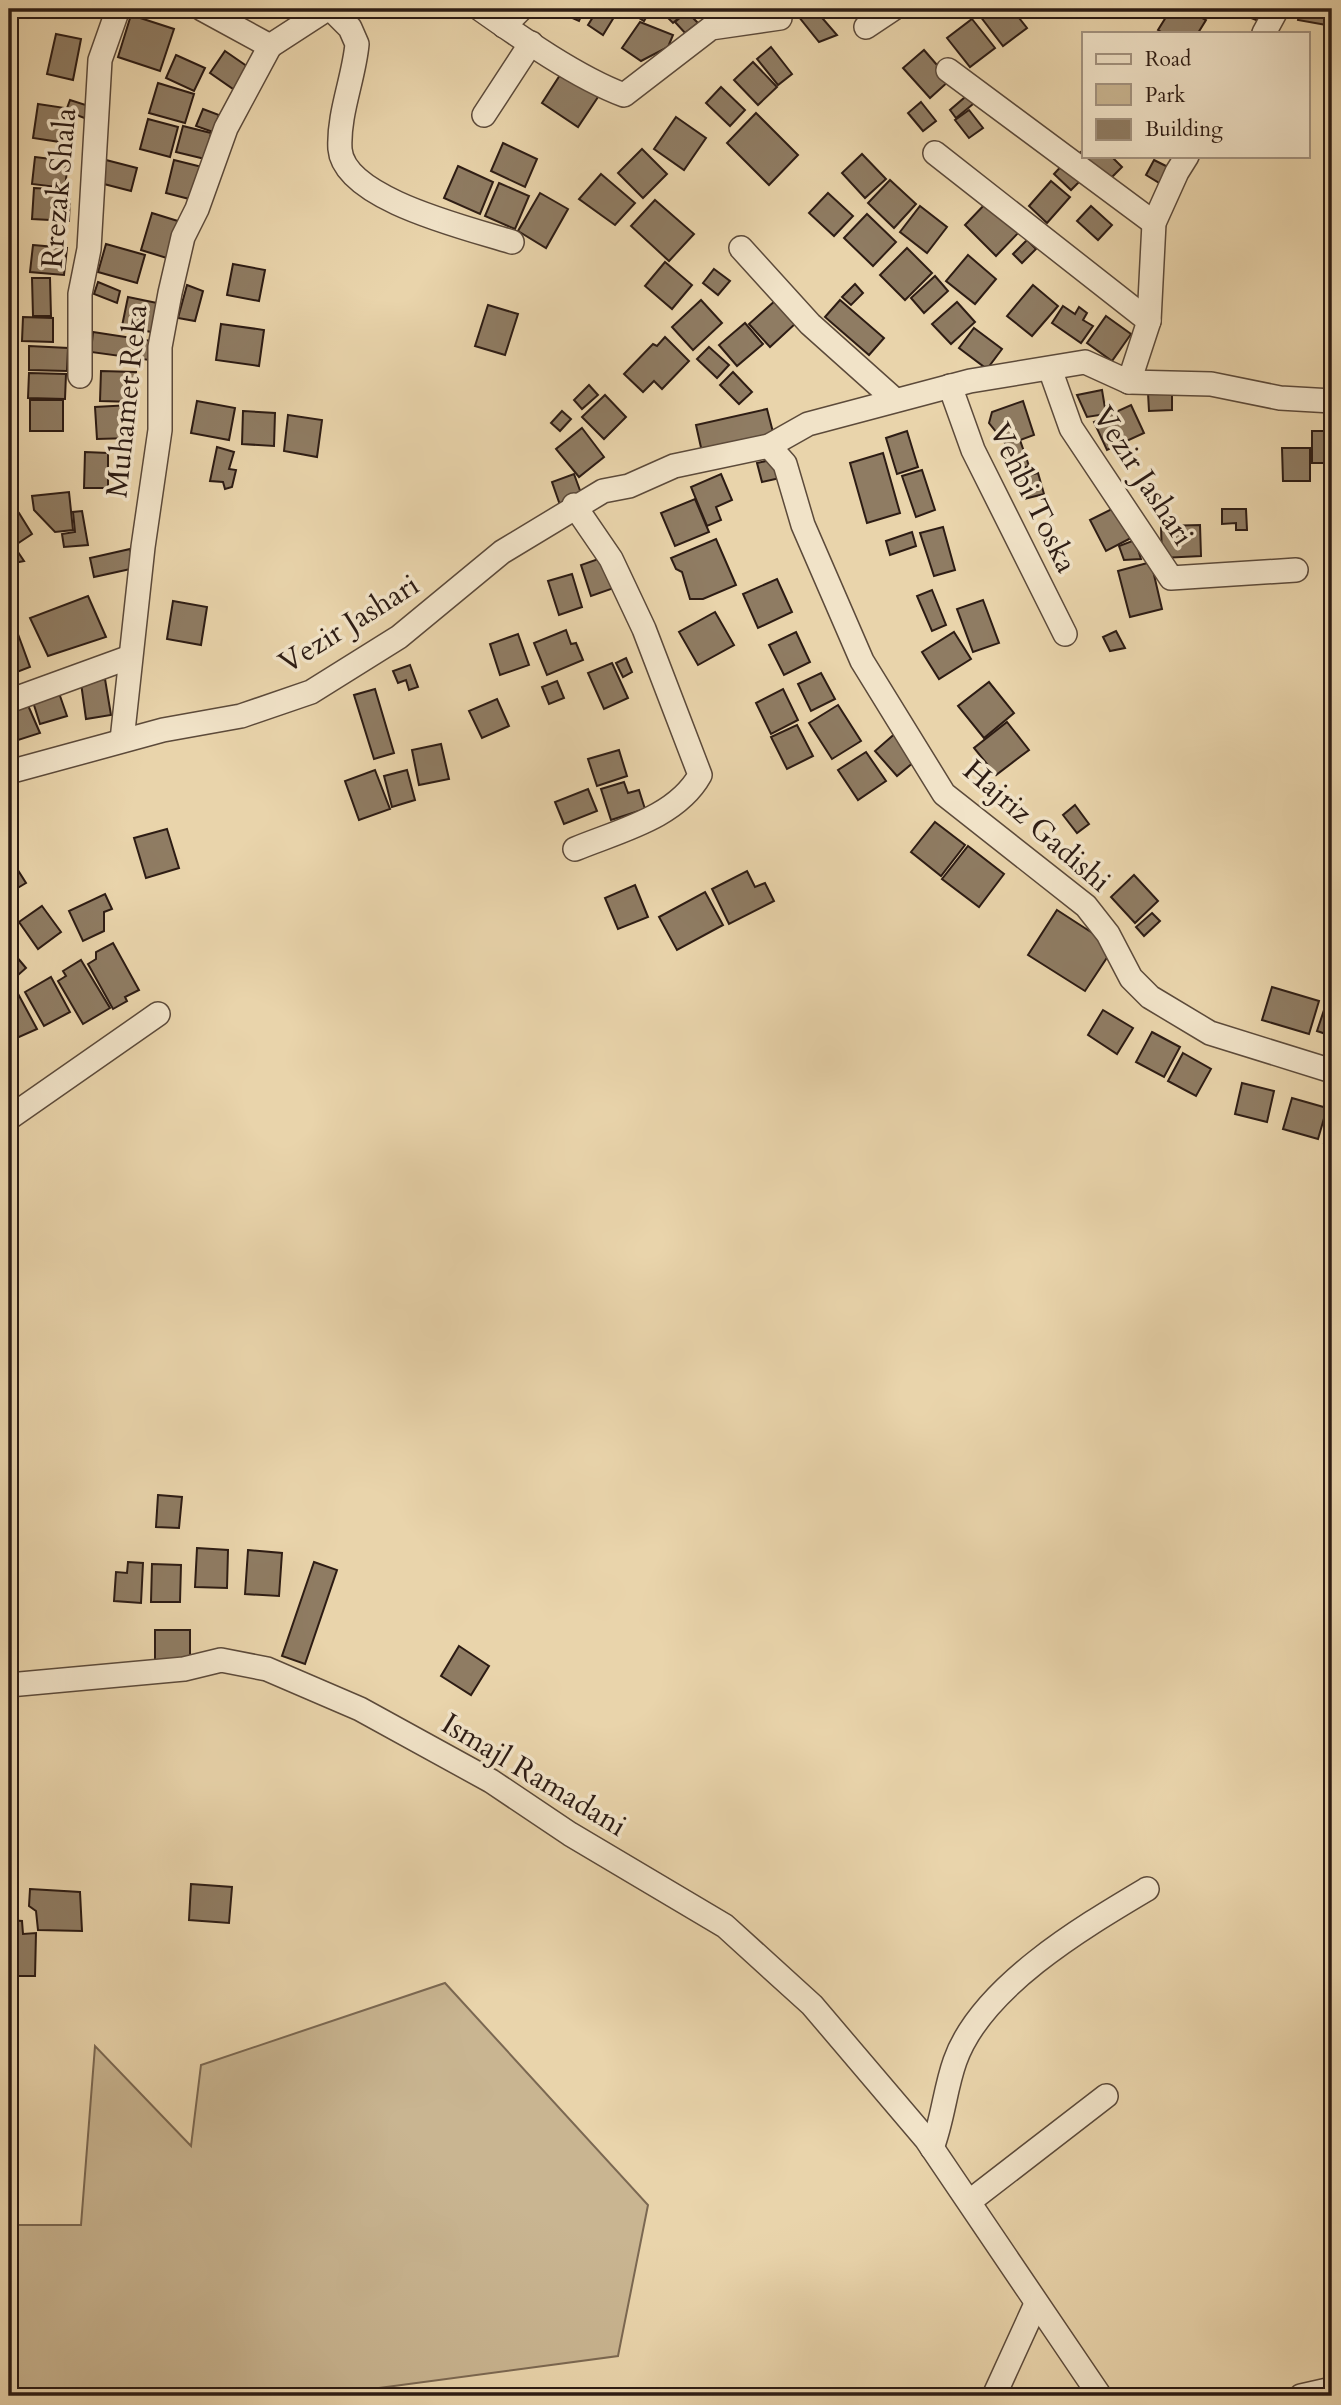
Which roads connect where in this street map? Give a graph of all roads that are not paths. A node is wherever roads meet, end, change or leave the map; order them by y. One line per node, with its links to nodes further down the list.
1 (118, 9): 24 (street, Rrezak Shala)
2 (202, 9): 8 (street)
3 (329, 9): 14 (street); 20 (street)
4 (480, 9): 10 (street)
5 (521, 9): 10 (street)
6 (893, 9): 11 (street)
7 (1277, 9): 12 (street)
8 (229, 15): 14 (street)
9 (780, 19): 13 (street)
10 (504, 26): 13 (street)
11 (866, 27)
12 (1265, 32)
13 (531, 43): 16 (street)
14 (270, 46): 33 (street, Muhamet Reka)
15 (948, 70): 19 (street)
16 (484, 115)
17 (935, 153): 22 (street)
18 (1186, 158): 19 (street, Vezir Jashari)
19 (1154, 223): 22 (street, Vezir Jashari)
20 (512, 242)
21 (741, 247): 27 (street)
22 (1149, 321): 25 (street, Vezir Jashari)
23 (1050, 369): 25 (street, Vezir Jashari); 26 (street, Vezir Jashari); 31 (street, Vezir Jashari)
24 (80, 376)
25 (1129, 382): 28 (street)
26 (950, 386): 27 (street, Vezir Jashari); 32 (street, Vehbi Toska)
27 (895, 400): 29 (street, Vezir Jashari)
28 (1332, 401)
29 (769, 446): 30 (street, Vezir Jashari); 39 (street, Hajriz Gadishi)
30 (574, 505): 35 (street, Vezir Jashari); 37 (street)
31 (1296, 570)
32 (1065, 634)
33 (130, 657): 34 (street); 35 (street, Muhamet Reka)
34 (9, 701)
35 (122, 740): 36 (street, Vezir Jashari)
36 (9, 772)
37 (575, 849)
38 (158, 1014): 40 (street)
39 (1332, 1071)
40 (9, 1118)
41 (9, 1685): 44 (street, Ismajl Ramadani)
42 (1147, 1889): 44 (street)
43 (1106, 2096): 45 (street)
44 (932, 2148): 45 (street, Ismajl Ramadani)
45 (970, 2201): 46 (street, Ismajl Ramadani)
46 (1036, 2304): 48 (street); 49 (street, Ismajl Ramadani)
47 (1332, 2389): 50 (street)
48 (995, 2396)
49 (1100, 2396)
50 (1301, 2396)

